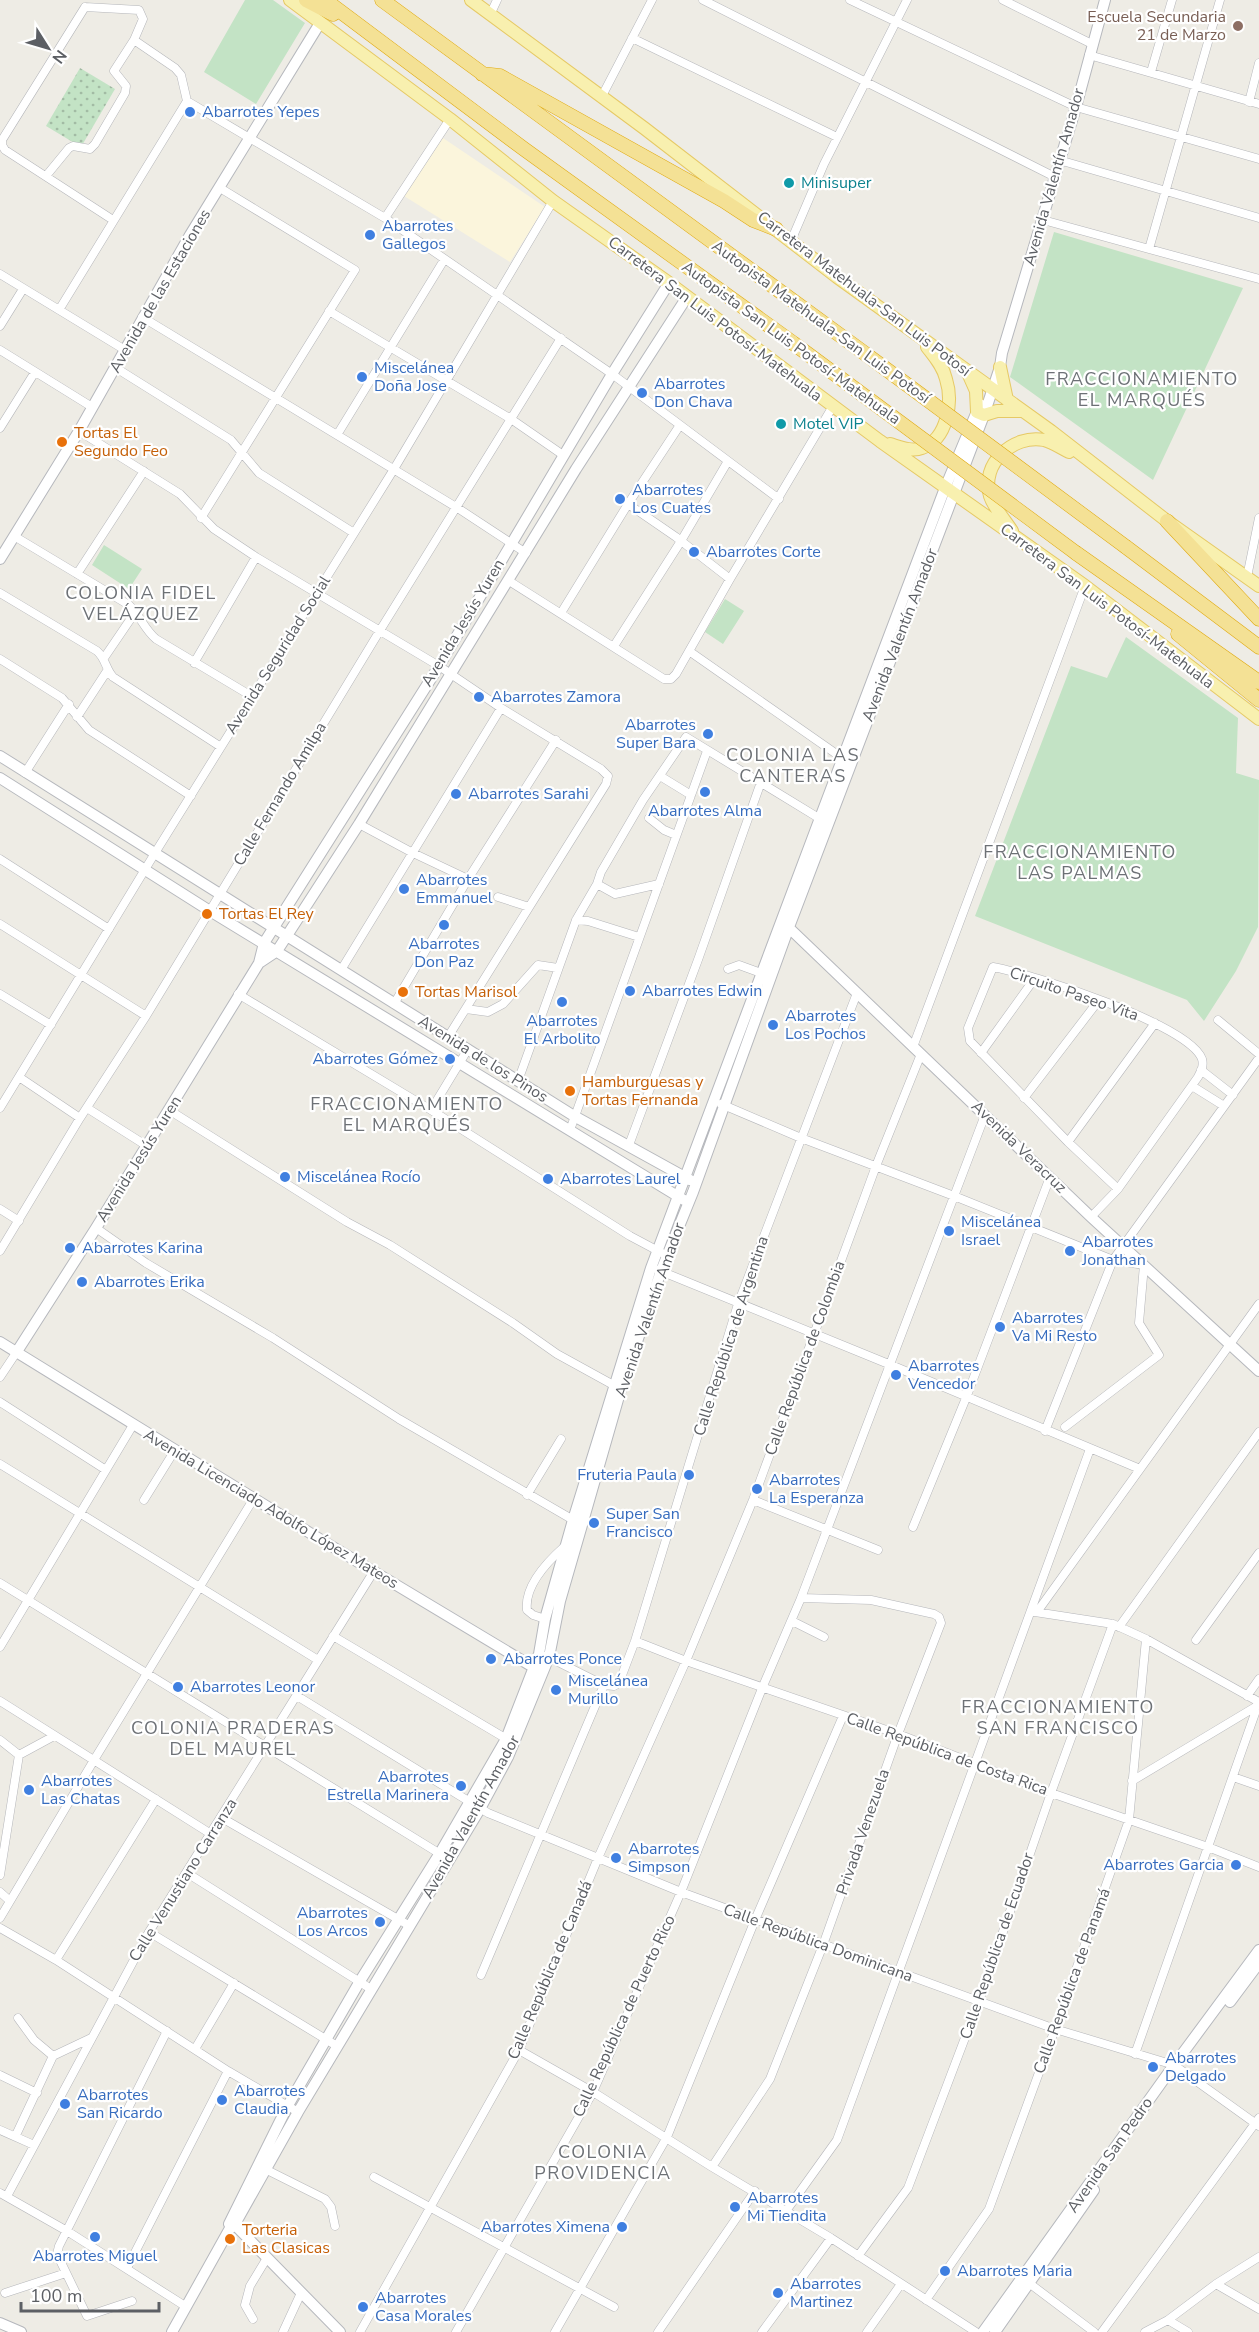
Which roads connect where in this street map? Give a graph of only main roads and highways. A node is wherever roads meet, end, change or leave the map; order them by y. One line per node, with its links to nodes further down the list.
1 (290, 0): 7 (main road, Carretera San Luis Potosí-Matehuala)
2 (306, 0): 8 (highway)
3 (326, 0): 8 (highway, Autopista San Luis Potosí-Matehuala)
4 (382, 0): 9 (highway, Autopista Matehuala-San Luis Potosí)
5 (471, 0): 10 (main road, Carretera Matehuala-San Luis Potosí)
6 (1105, 0): 16 (main road, Avenida Valentín Amador)
7 (320, 23): 12 (main road, Carretera San Luis Potosí-Matehuala); 27 (main road, Avenida de las Estaciones)
8 (368, 32): 29 (highway, Autopista San Luis Potosí-Matehuala, bridge)
9 (480, 73): 10 (highway); 31 (highway, Autopista Matehuala-San Luis Potosí, bridge)
10 (776, 229): 15 (main road, Carretera Matehuala-San Luis Potosí)
11 (588, 238): 12 (main road)
12 (609, 240): 13 (main road, Carretera San Luis Potosí-Matehuala)
13 (669, 283): 14 (main road, Carretera San Luis Potosí-Matehuala); 38 (main road, Avenida Jesús Yuren)
14 (687, 297): 22 (main road, Carretera San Luis Potosí-Matehuala); 39 (main road, Avenida Jesús Yuren)
15 (916, 333): 17 (main road, Carretera Matehuala-San Luis Potosí); 22 (main road)
16 (996, 369): 17 (main road); 18 (main road, Avenida Valentín Amador); 19 (main road)
17 (970, 374): 18 (main road, Carretera Matehuala-San Luis Potosí); 21 (main road)
18 (990, 387): 19 (main road, Carretera Matehuala-San Luis Potosí); 21 (main road, Avenida Valentín Amador)
19 (1007, 400): 20 (main road, Carretera Matehuala-San Luis Potosí)
20 (1023, 412): 21 (main road); 23 (main road, Carretera Matehuala-San Luis Potosí)
21 (981, 413): 24 (main road, Avenida Valentín Amador)
22 (880, 441): 24 (main road, Carretera San Luis Potosí-Matehuala)
23 (1094, 465): 25 (main road, Carretera Matehuala-San Luis Potosí); 26 (main road)
24 (949, 491): 26 (main road, Carretera San Luis Potosí-Matehuala); 37 (main road, Avenida Valentín Amador)
25 (1167, 521): 28 (main road, Carretera Matehuala-San Luis Potosí); 30 (highway)
26 (1016, 537): 34 (main road, Carretera San Luis Potosí-Matehuala)
27 (0, 559)
28 (1259, 586)
29 (1143, 599): 32 (highway, Autopista San Luis Potosí-Matehuala); 33 (highway)
30 (1259, 620)
31 (1259, 647)
32 (1259, 682)
33 (1259, 700)
34 (1259, 719)
35 (0, 756): 38 (main road, Avenida de los Pinos)
36 (0, 778): 40 (main road, Avenida de los Pinos)
37 (785, 924): 43 (main road, Avenida Valentín Amador); 43 (main road, Avenida Valentín Amador); 51 (main road, Avenida Veracruz)
38 (273, 928): 39 (main road, Avenida de los Pinos); 40 (main road, Avenida Jesús Yuren)
39 (287, 937): 41 (main road, Avenida Jesús Yuren); 44 (main road, Avenida de los Pinos)
40 (264, 943): 41 (main road, Avenida de los Pinos); 42 (main road, Avenida Jesús Yuren)
41 (277, 951): 42 (main road, Avenida Jesús Yuren); 46 (main road, Avenida de los Pinos)
42 (259, 963): 50 (main road, Avenida Jesús Yuren)
43 (719, 1103): 44 (main road, Avenida Valentín Amador); 45 (main road, Avenida Valentín Amador)
44 (684, 1178): 45 (main road, Avenida de los Pinos); 46 (main road, Avenida Valentín Amador)
45 (696, 1183): 47 (main road, Avenida Valentín Amador)
46 (677, 1197): 47 (main road, Avenida de los Pinos); 48 (main road, Avenida Valentín Amador)
47 (688, 1202): 48 (main road, Avenida Valentín Amador)
48 (663, 1253): 52 (main road, Avenida Valentín Amador)
49 (0, 1342): 50 (main road, Avenida Licenciado Adolfo López Mateos)
50 (16, 1353): 54 (main road, Avenida Licenciado Adolfo López Mateos)
51 (1259, 1371)
52 (577, 1522): 53 (main road, Avenida Valentín Amador); 53 (main road, Avenida Valentín Amador)
53 (544, 1656): 54 (main road, Avenida Valentín Amador)
54 (539, 1670): 55 (main road, Avenida Valentín Amador)
55 (510, 1741): 56 (main road, Avenida Valentín Amador); 56 (main road, Avenida Valentín Amador)
56 (445, 1856): 60 (main road, Avenida Valentín Amador); 60 (main road, Avenida Valentín Amador)
57 (1259, 1950): 59 (main road, Avenida San Pedro)
58 (1259, 1963): 59 (main road, Avenida San Pedro)
59 (1177, 2067): 61 (main road, Avenida San Pedro)
60 (231, 2225): 64 (main road, Avenida Valentín Amador); 65 (main road)
61 (1025, 2280): 66 (main road, Avenida San Pedro); 67 (main road, Avenida San Pedro)
62 (0, 2322): 63 (main road)
63 (19, 2332)
64 (172, 2332)
65 (340, 2332)
66 (983, 2332)
67 (994, 2332)

